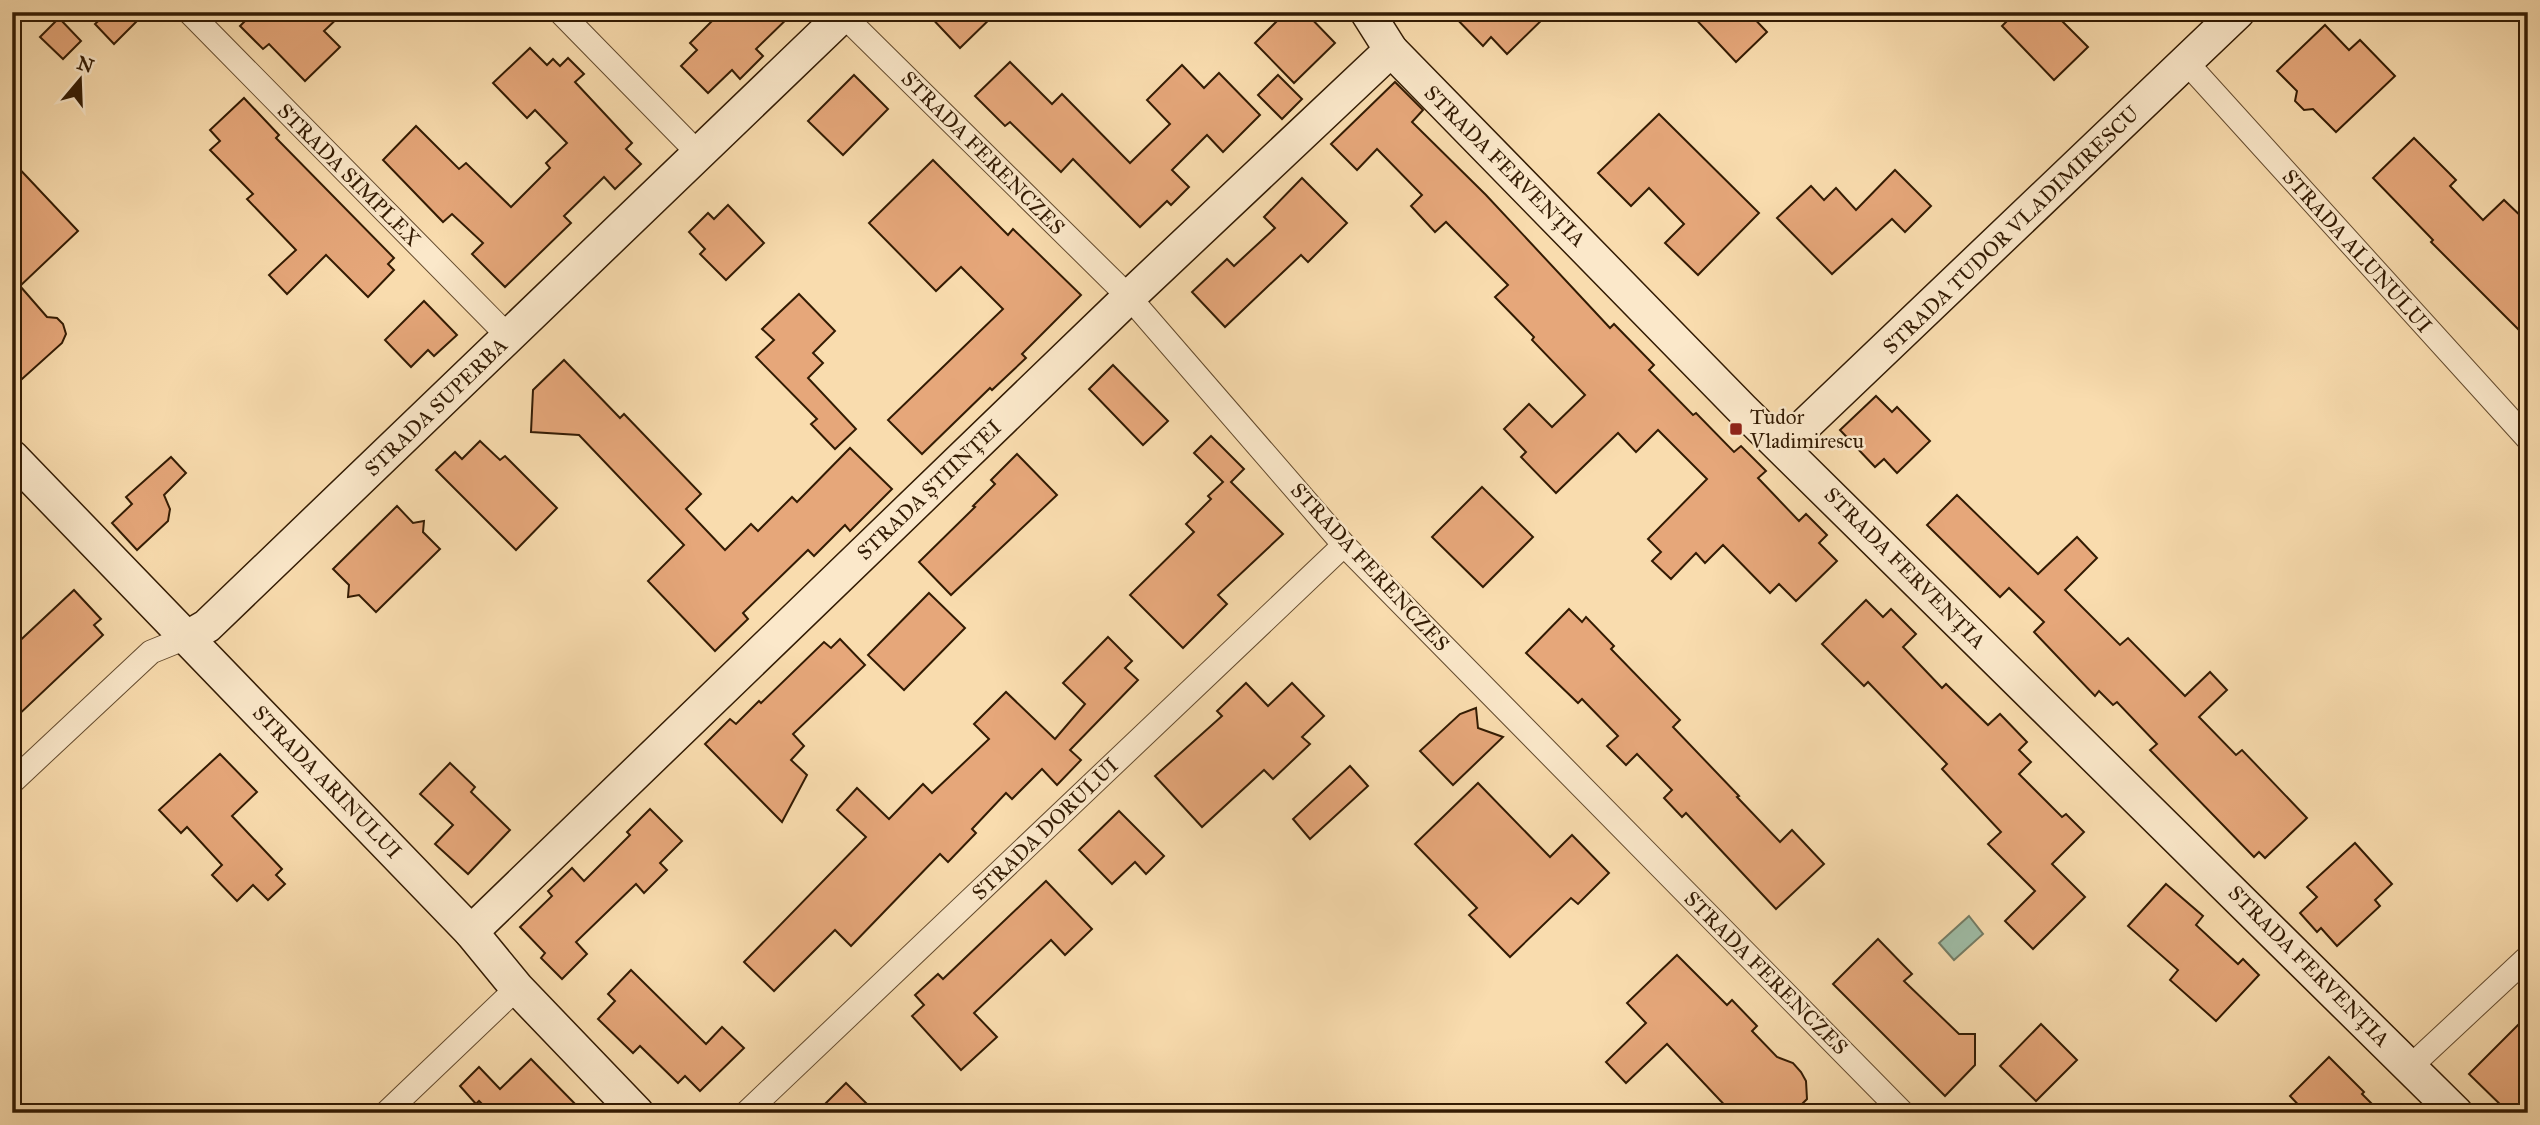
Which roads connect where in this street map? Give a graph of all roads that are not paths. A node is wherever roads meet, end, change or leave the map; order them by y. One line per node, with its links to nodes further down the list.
1 (188, 12): 10 (street, STRADA SIMPLEX)
2 (560, 12): 8 (street)
3 (1367, 12): 6 (street, STRADA FERVENȚIA)
4 (2238, 12): 7 (street, STRADA TUDOR VLADIMIRESCU)
5 (845, 14): 8 (street, STRADA SUPERBA); 9 (street, STRADA FERENCZES)
6 (1391, 50): 9 (street, STRADA ȘTIINȚEI); 12 (street, STRADA FERVENȚIA)
7 (2187, 63): 11 (street, STRADA ALUNULUI); 12 (street, STRADA TUDOR VLADIMIRESCU)
8 (699, 154): 10 (street, STRADA SUPERBA)
9 (1129, 297): 14 (street, STRADA FERENCZES); 17 (street, STRADA ȘTIINȚEI)
10 (509, 337): 15 (street, STRADA SUPERBA)
11 (2528, 439)
12 (1782, 447): 20 (street, STRADA FERVENȚIA)
13 (12, 457): 15 (street, STRADA ARINULUI)
14 (1344, 545): 23 (street, STRADA DORULUI); 24 (street, STRADA FERENCZES)
15 (188, 637): 16 (street, STRADA SUPERBA); 17 (street, STRADA ARINULUI)
16 (12, 782)
17 (471, 932): 19 (street, STRADA ARINULUI)
18 (2528, 957): 20 (street)
19 (517, 988): 21 (street); 22 (street, STRADA ARINULUI)
20 (2410, 1067): 25 (street, STRADA FERVENȚIA)
21 (386, 1113)
22 (637, 1113)
23 (746, 1113)
24 (1903, 1113)
25 (2456, 1113)

